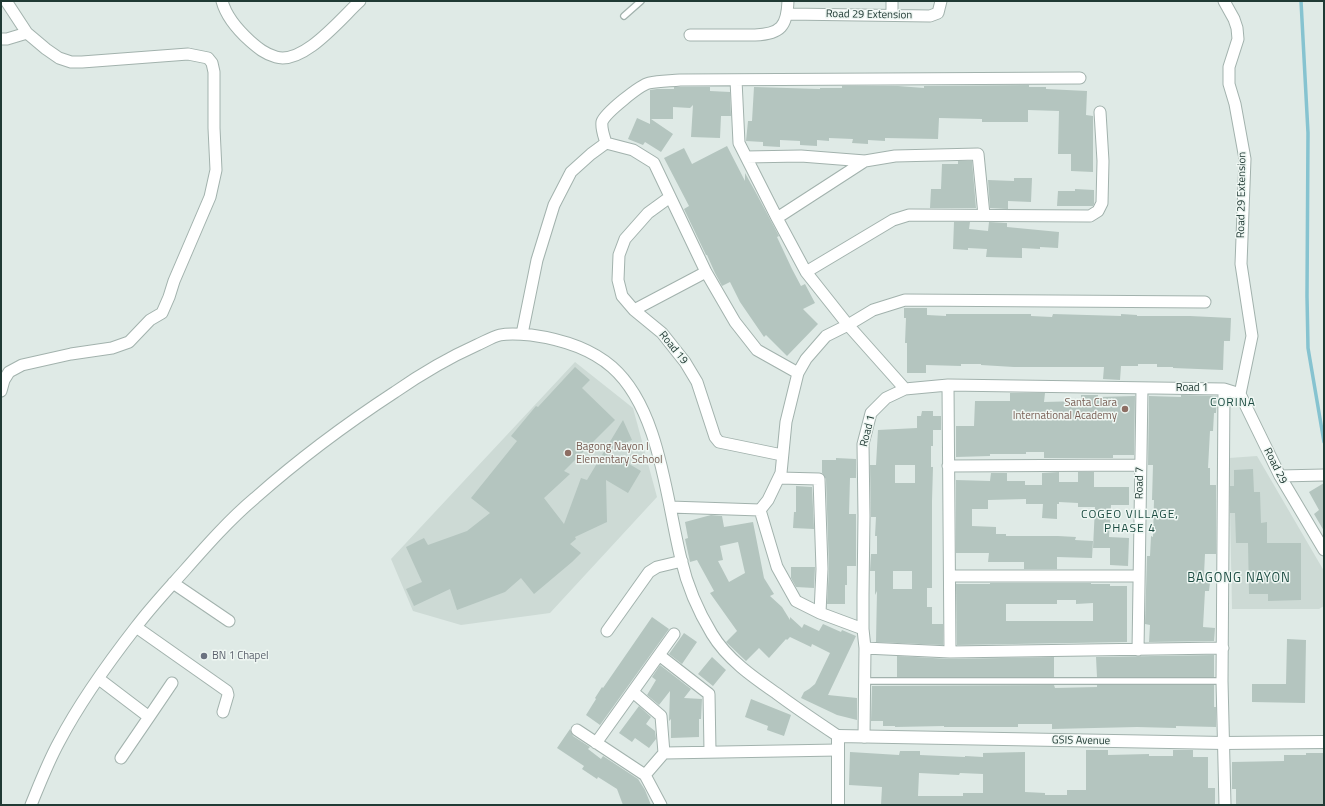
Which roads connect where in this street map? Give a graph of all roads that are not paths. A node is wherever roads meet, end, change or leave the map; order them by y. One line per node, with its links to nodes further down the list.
1 (6, 1): 12 (street)
2 (222, 1): 3 (street)
3 (360, 1)
4 (641, 1): 10 (lane)
5 (788, 1): 9 (street)
6 (892, 1): 11 (street)
7 (942, 1): 11 (street, Road 29 Extension)
8 (1224, 1): 36 (street, Road 29 Extension)
9 (788, 14): 11 (street, Road 29 Extension); 13 (street)
10 (624, 16)
11 (892, 16)
12 (27, 34): 14 (street); 35 (street)
13 (690, 35)
14 (1, 39)
15 (1080, 78): 16 (street)
16 (736, 80): 18 (street); 19 (street)
17 (1100, 112): 22 (street)
18 (606, 143): 21 (street); 29 (street)
19 (746, 157): 20 (street); 23 (street)
20 (865, 161): 22 (street); 23 (street)
21 (670, 197): 24 (street); 27 (street, Road 19)
22 (984, 215): 25 (street)
23 (776, 218): 25 (street)
24 (706, 272): 27 (street); 30 (street)
25 (806, 272): 28 (street)
26 (1205, 302): 28 (street)
27 (634, 310): 37 (street, Road 19)
28 (848, 325): 30 (street); 34 (street)
29 (522, 334): 43 (street); 49 (street)
30 (798, 373): 37 (street)
31 (948, 384): 32 (street, Road 1); 34 (street, Road 1); 38 (street)
32 (1142, 388): 33 (street, Road 1); 39 (street, Road 7)
33 (1224, 388): 36 (street); 57 (street)
34 (905, 389): 53 (street, Road 1)
35 (1, 390)
36 (1240, 394): 41 (street, Road 29)
37 (782, 455): 42 (street)
38 (948, 466): 39 (street); 47 (street)
39 (1140, 466): 48 (street, Road 7)
40 (1324, 475): 41 (street)
41 (1280, 476): 45 (street, Road 29)
42 (779, 478): 44 (street); 50 (street)
43 (670, 507): 44 (street); 46 (street)
44 (760, 510): 50 (street)
45 (1324, 550)
46 (682, 561): 54 (street); 69 (street)
47 (950, 576): 48 (street); 59 (street)
48 (1139, 576): 58 (street, Road 7)
49 (173, 583): 51 (street); 52 (street)
50 (820, 613): 53 (street)
51 (229, 621)
52 (136, 628): 61 (street); 66 (street)
53 (863, 629): 56 (street, Road 1)
54 (607, 631)
55 (674, 634): 60 (street)
56 (865, 648): 59 (street); 62 (street, Road 1)
57 (1223, 648): 58 (street); 63 (street)
58 (1138, 650): 59 (street)
59 (950, 652)
60 (659, 656): 65 (street); 75 (street)
61 (99, 679): 67 (street); 79 (street)
62 (865, 681): 63 (lane); 70 (street, Road 1)
63 (1222, 681): 73 (street)
64 (172, 683): 67 (street)
65 (633, 692): 72 (street); 76 (street)
66 (223, 712)
67 (149, 717): 77 (street)
68 (577, 730): 72 (street)
69 (838, 736): 70 (street, GSIS Avenue); 74 (street)
70 (864, 737): 73 (street, GSIS Avenue)
71 (1324, 742): 73 (street, GSIS Avenue)
72 (596, 743): 78 (street)
73 (1224, 743): 82 (street)
74 (838, 750): 75 (street); 81 (street)
75 (710, 751): 76 (street)
76 (664, 753): 78 (street)
77 (120, 758)
78 (645, 775): 80 (street)
79 (31, 805)
80 (661, 805)
81 (838, 805)
82 (1225, 805)

